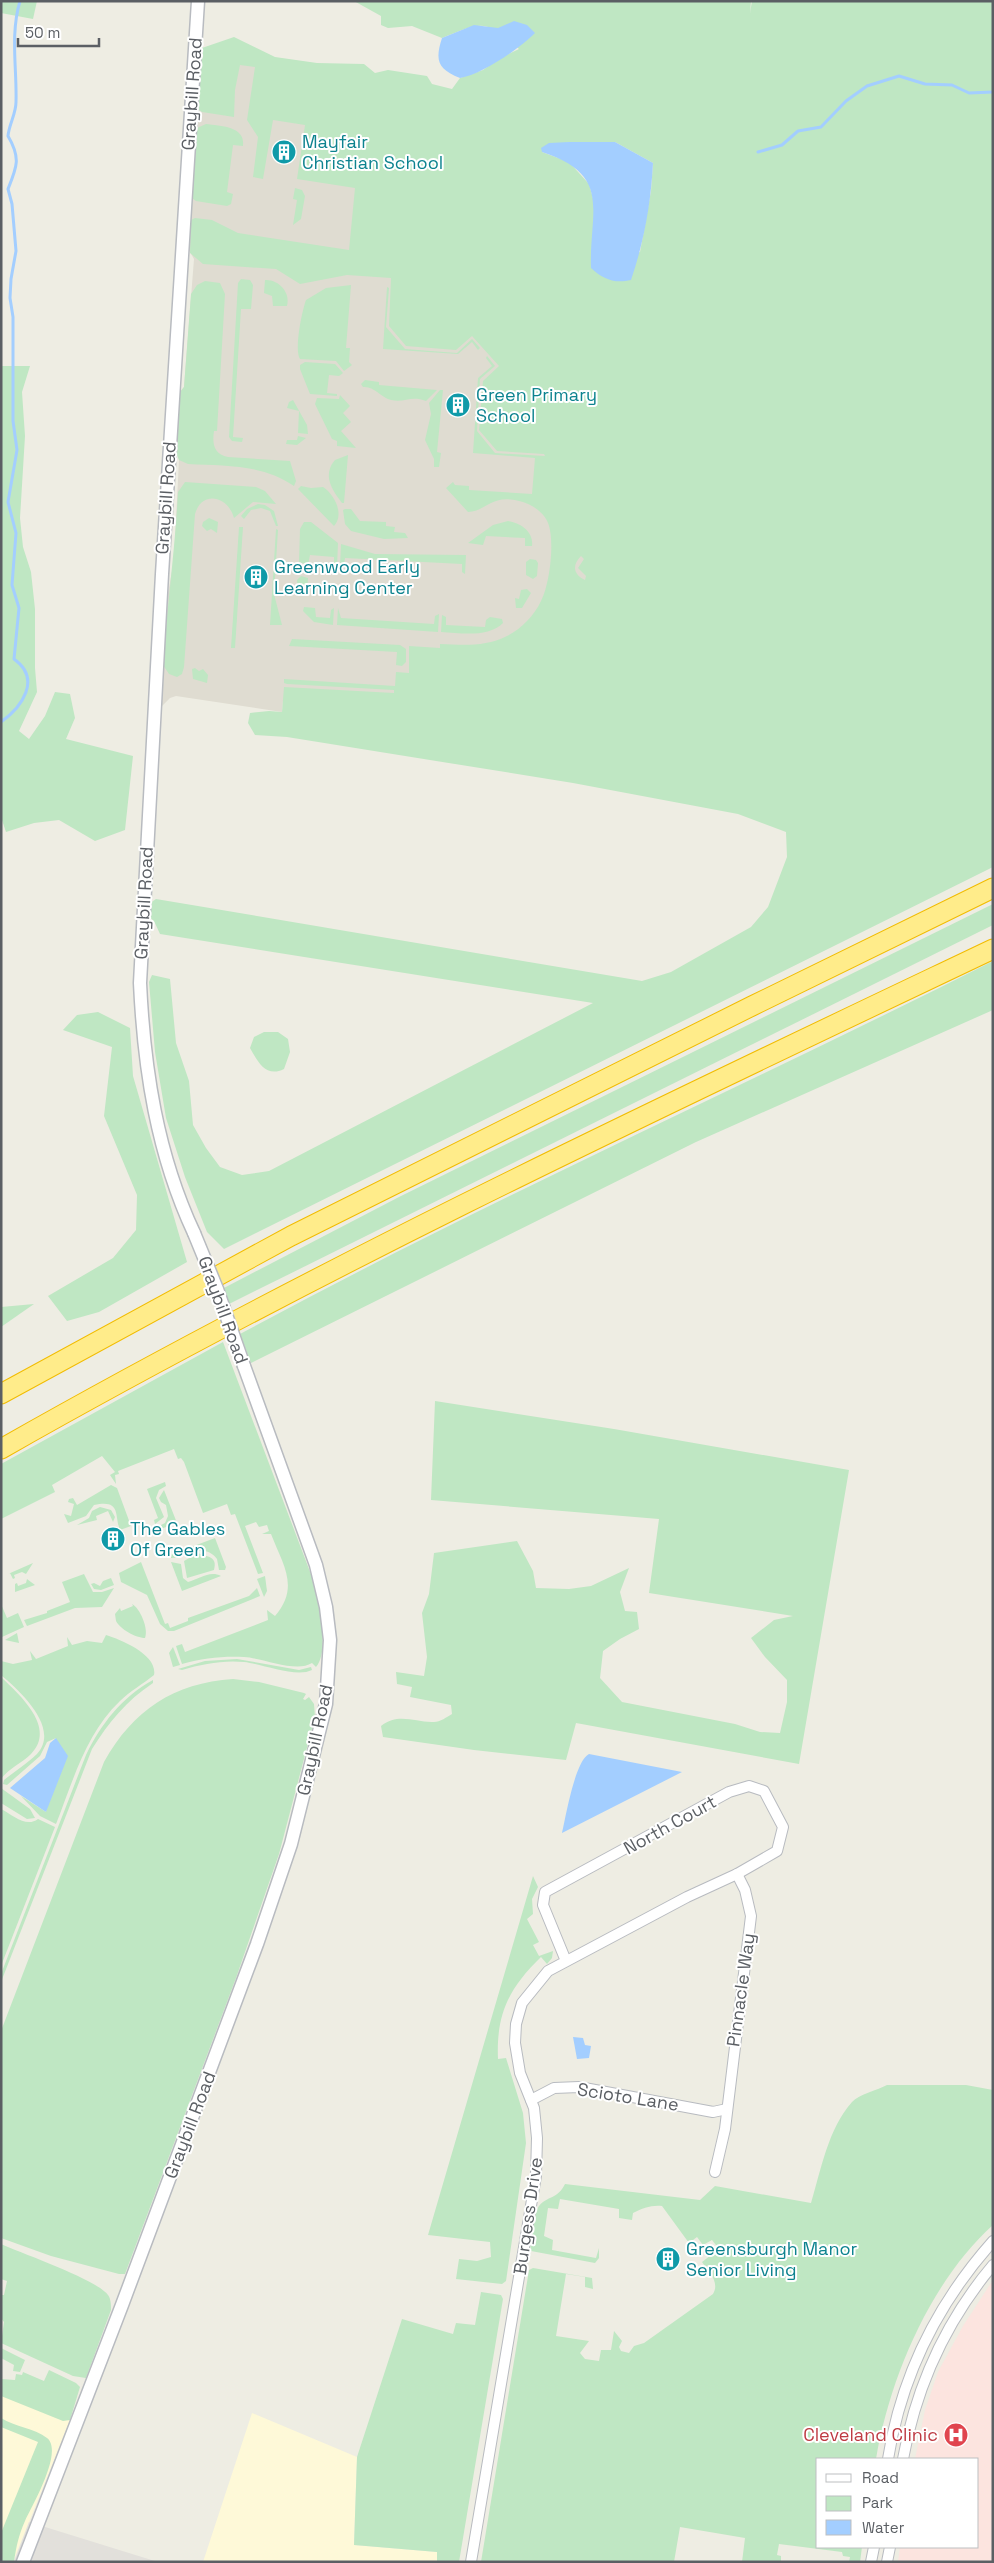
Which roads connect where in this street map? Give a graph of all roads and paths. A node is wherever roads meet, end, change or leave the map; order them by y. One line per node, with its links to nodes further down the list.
1 (198, 1): 17 (street, Graybill Road, bridge)
2 (993, 888): 4 (highway)
3 (993, 949): 5 (highway)
4 (1, 1394)
5 (1, 1449)
6 (736, 1874): 7 (street, Burgess Drive); 7 (street, North Court); 9 (street, Pinnacle Way)
7 (566, 1962): 8 (street, Burgess Drive)
8 (531, 2100): 9 (street, Scioto Lane); 18 (street, Burgess Drive)
9 (727, 2109): 10 (street, Pinnacle Way)
10 (715, 2172)
11 (993, 2241): 13 (street)
12 (993, 2265): 14 (street)
13 (888, 2458)
14 (903, 2458)
15 (874, 2548): 19 (street)
16 (890, 2548): 20 (street)
17 (23, 2562)
18 (471, 2562)
19 (871, 2562)
20 (887, 2562)

